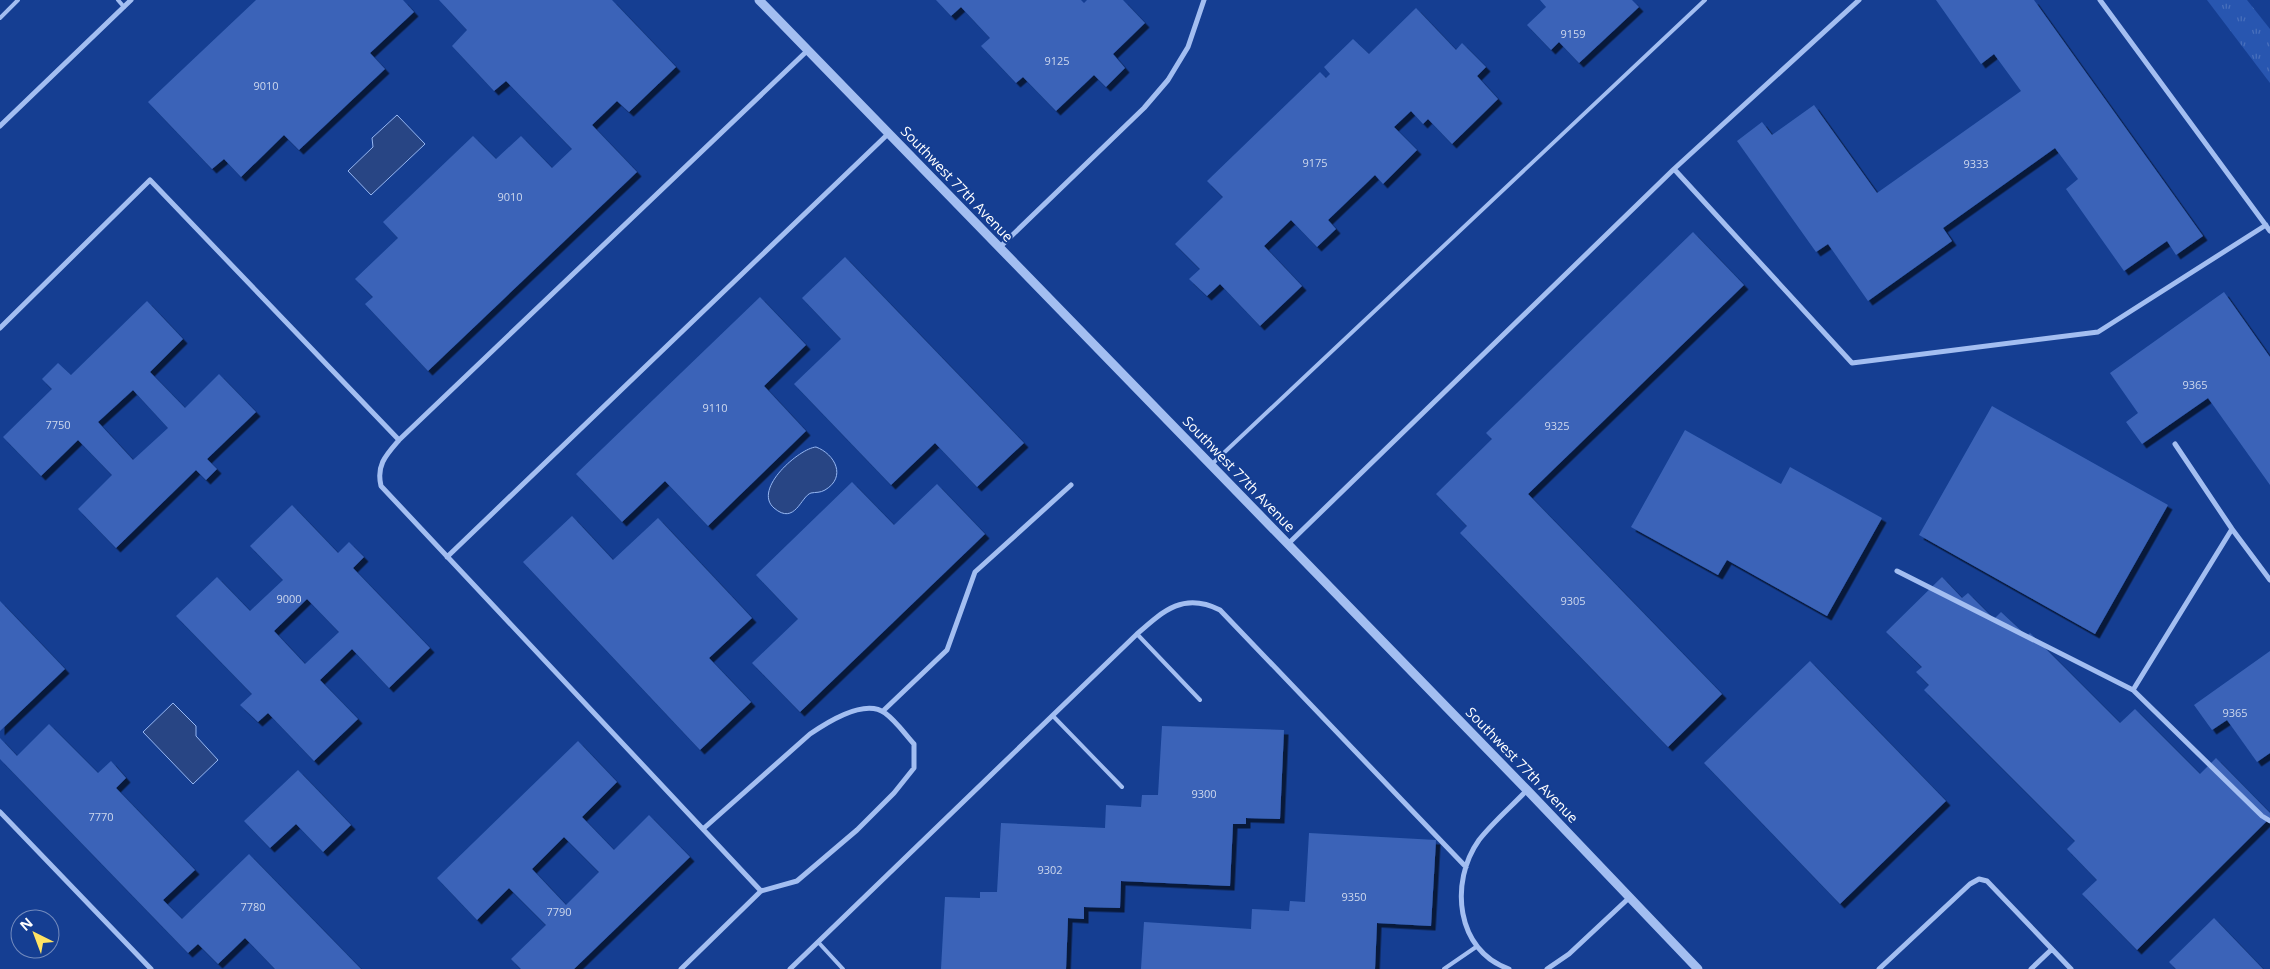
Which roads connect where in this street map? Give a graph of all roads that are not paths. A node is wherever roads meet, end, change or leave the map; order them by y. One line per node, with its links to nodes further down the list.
1 (18, 0): 10 (lane)
2 (118, 0): 9 (lane)
3 (131, 0): 9 (street)
4 (759, 0): 11 (street, Southwest 77th Avenue)
5 (1204, 0): 17 (street)
6 (1705, 0): 21 (lane)
7 (1859, 0): 14 (street)
8 (2100, 0): 15 (street)
9 (124, 7): 12 (street)
10 (0, 18)
11 (808, 50): 13 (street, Southwest 77th Avenue); 19 (street)
12 (0, 126)
13 (889, 133): 17 (street, Southwest 77th Avenue); 25 (street)
14 (1674, 169): 15 (street); 24 (street)
15 (2266, 225): 16 (street)
16 (2270, 231)
17 (1000, 248): 21 (street, Southwest 77th Avenue)
18 (0, 328): 19 (street)
19 (399, 440): 25 (street)
20 (2176, 444): 23 (street)
21 (1211, 465): 24 (street, Southwest 77th Avenue)
22 (1071, 486): 31 (street)
23 (2232, 529): 27 (street); 29 (street)
24 (1288, 544): 34 (street, Southwest 77th Avenue)
25 (447, 557): 37 (street)
26 (1897, 571): 29 (street)
27 (2270, 580)
28 (1137, 634): 30 (lane); 32 (street); 38 (street)
29 (2133, 690): 36 (street)
30 (1200, 700)
31 (884, 711): 37 (street); 39 (street)
32 (1053, 716): 33 (lane); 41 (street)
33 (1122, 787)
34 (1527, 790): 38 (street); 40 (street, Southwest 77th Avenue)
35 (0, 812): 44 (street)
36 (2270, 821)
37 (703, 829): 39 (street)
38 (1466, 867): 42 (street)
39 (761, 891): 45 (street)
40 (1630, 897): 50 (street); 51 (street, Southwest 77th Avenue)
41 (819, 943): 46 (street); 47 (lane)
42 (1476, 947): 48 (lane); 49 (street)
43 (2052, 948): 52 (street); 53 (street); 54 (street)
44 (151, 969)
45 (681, 969)
46 (790, 969)
47 (843, 969)
48 (1444, 969)
49 (1510, 969)
50 (1547, 969)
51 (1698, 969)
52 (1879, 969)
53 (2031, 969)
54 (2071, 969)

